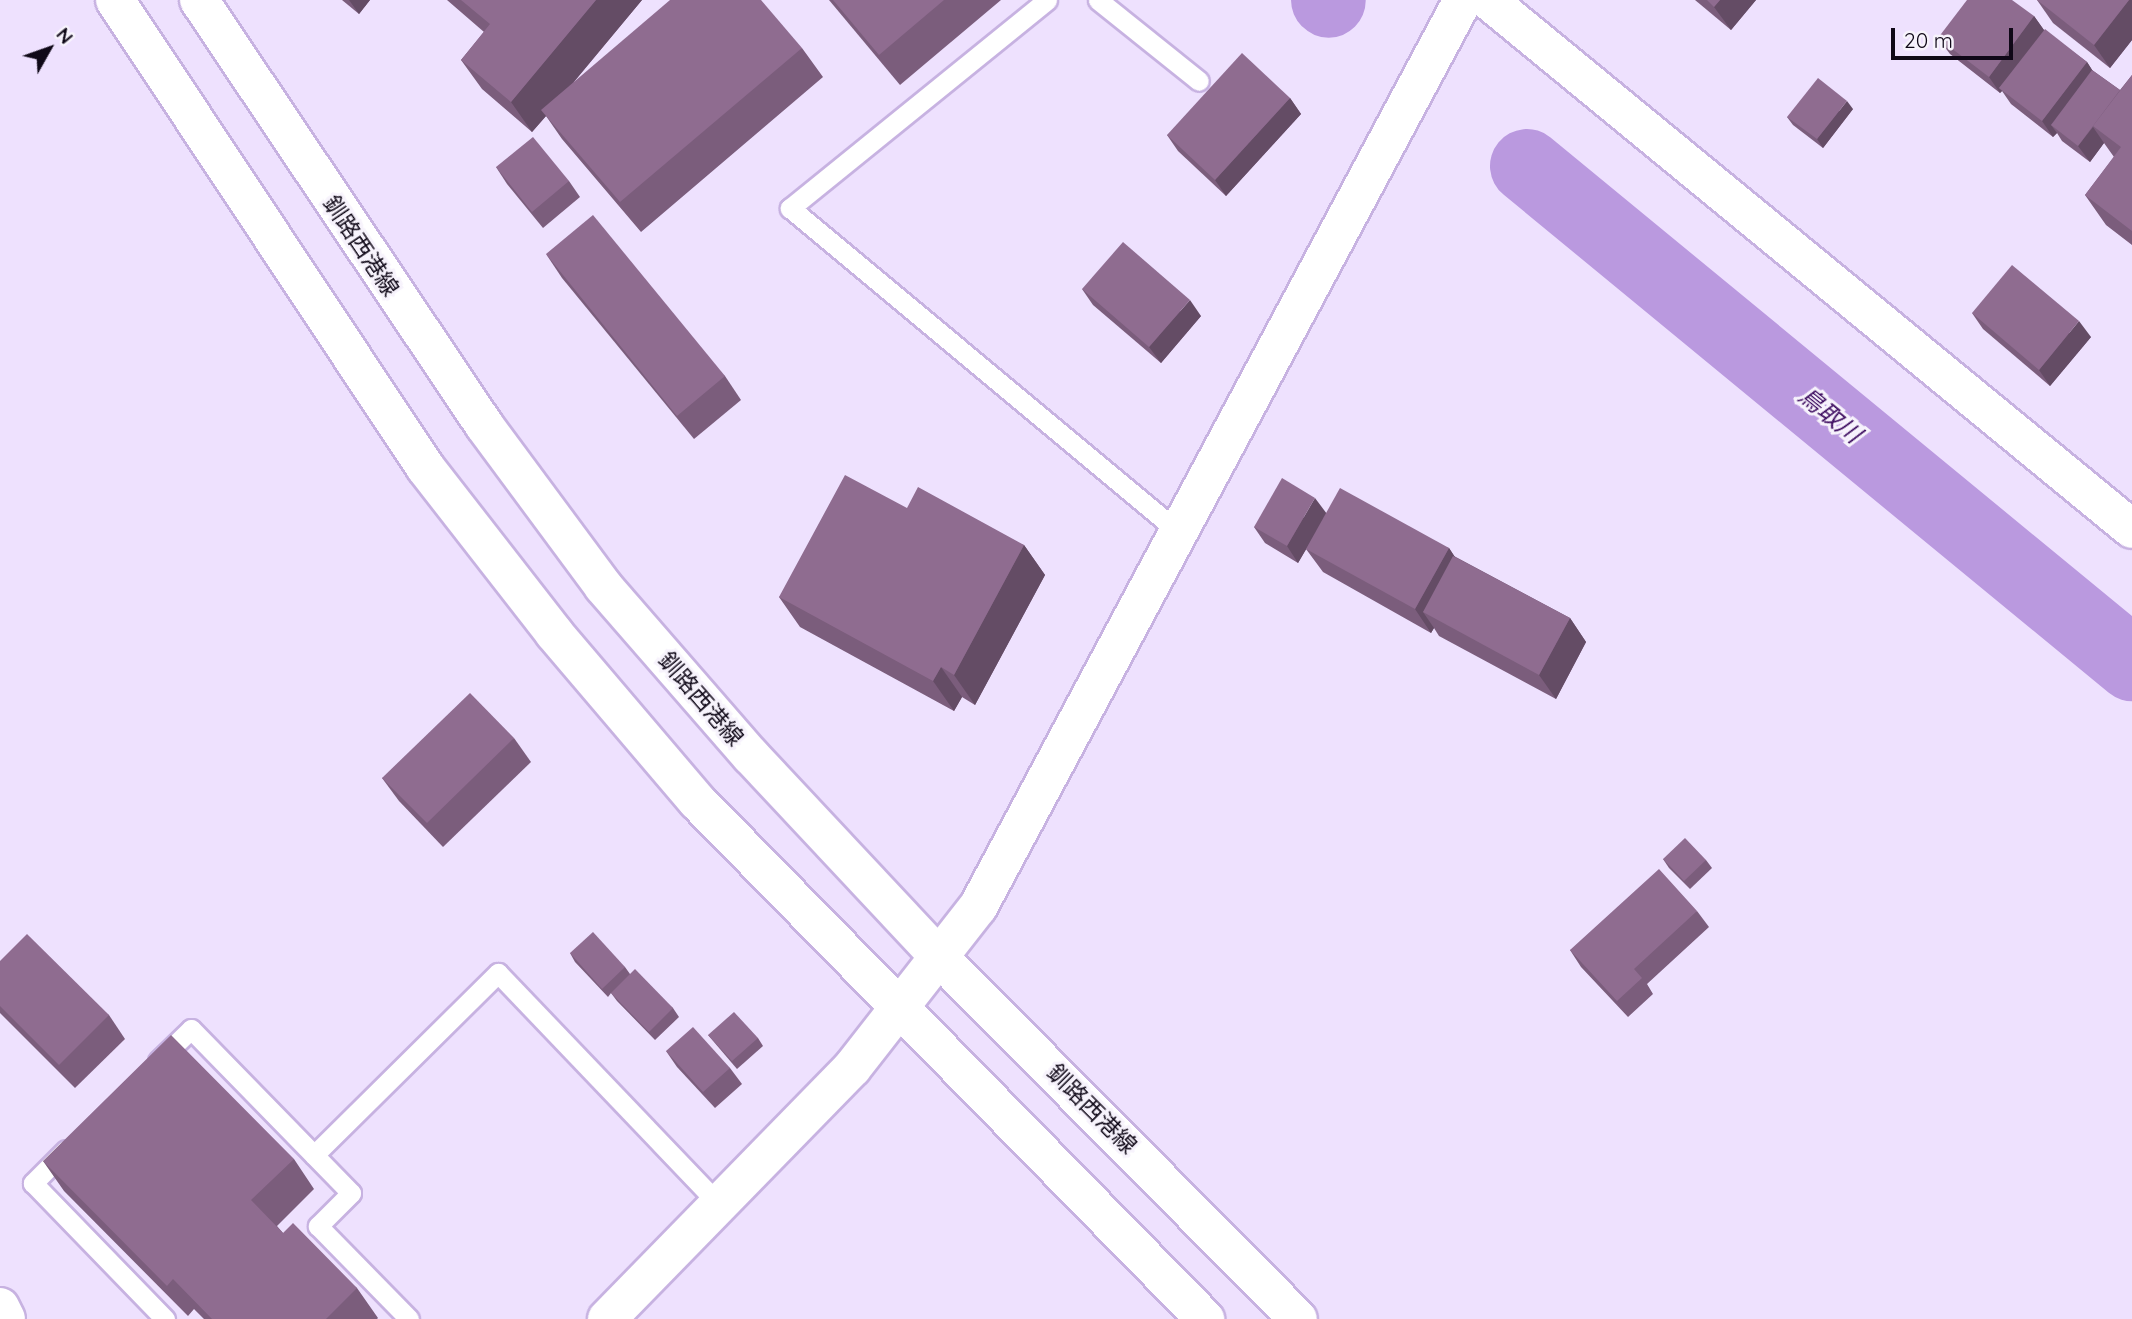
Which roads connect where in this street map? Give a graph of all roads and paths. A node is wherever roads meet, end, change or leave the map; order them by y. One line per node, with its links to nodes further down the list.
1 (114, 0): 11 (main road)
2 (199, 0): 10 (main road, 釧路西港線)
3 (1047, 0): 9 (lane)
4 (1098, 0): 7 (lane)
5 (1463, 0): 9 (main road)
6 (1488, 0): 8 (main road)
7 (1199, 81)
8 (2132, 529)
9 (1180, 533): 10 (main road)
10 (940, 958): 11 (main road); 22 (main road, 釧路西港線)
11 (900, 1007): 15 (main road); 21 (main road)
12 (141, 1077): 14 (lane)
13 (82, 1135): 18 (lane)
14 (314, 1156): 15 (lane); 19 (lane)
15 (719, 1204): 20 (main road)
16 (0, 1307): 17 (main road)
17 (6, 1319)
18 (165, 1319)
19 (409, 1319)
20 (607, 1319)
21 (1205, 1319)
22 (1298, 1319)

